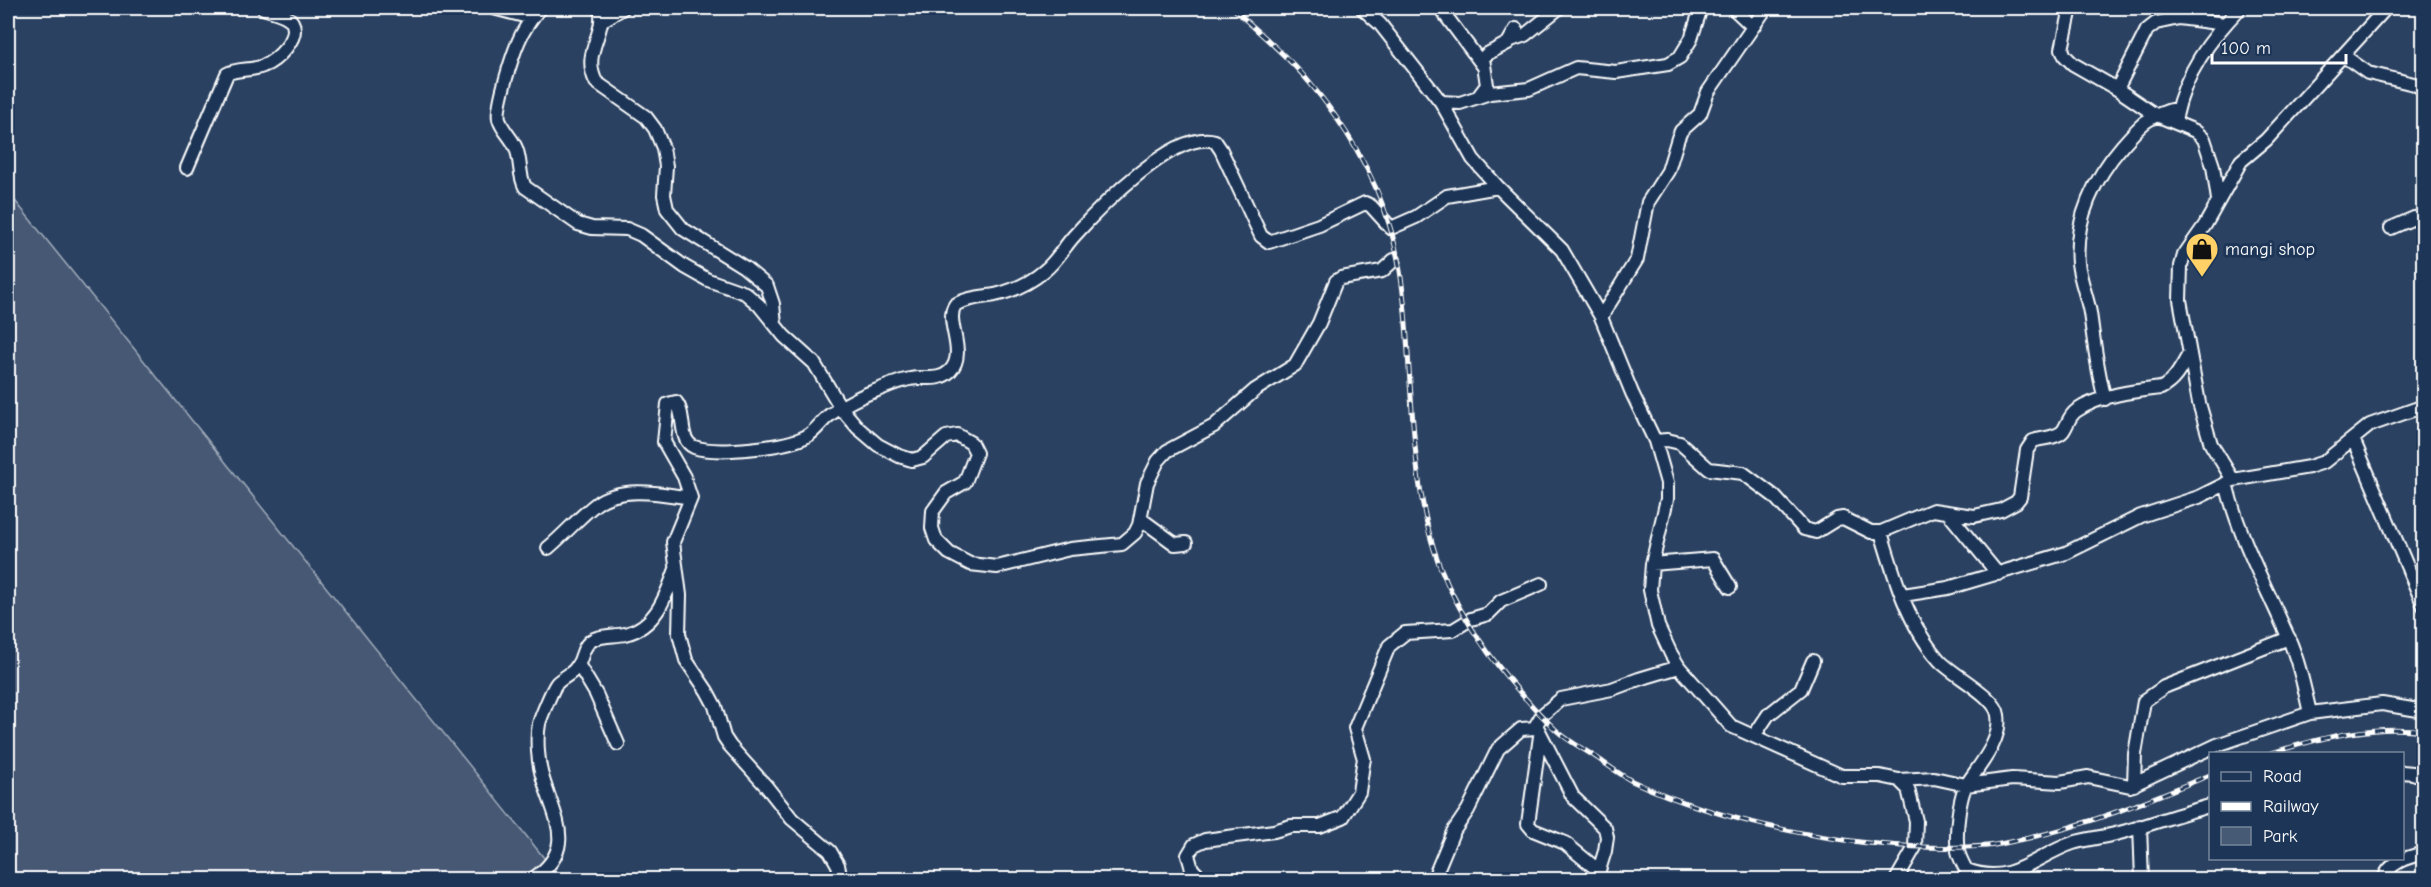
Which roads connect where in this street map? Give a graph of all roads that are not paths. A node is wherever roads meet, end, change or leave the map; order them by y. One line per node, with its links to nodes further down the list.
1 (263, 8): 29 (street)
2 (493, 8): 16 (street)
3 (540, 8): 16 (street)
4 (623, 8): 15 (street)
5 (1362, 8): 25 (street)
6 (1440, 8): 21 (street)
7 (1559, 8): 21 (street)
8 (1701, 8): 24 (street)
9 (1733, 8): 19 (street)
10 (1766, 8): 19 (street)
11 (2071, 8): 22 (street)
12 (2162, 8): 17 (street)
13 (2240, 8): 18 (street)
14 (2386, 8): 20 (street)
15 (601, 14): 36 (street)
16 (532, 18): 36 (street)
17 (2179, 18): 18 (street); 22 (street)
18 (2225, 24): 26 (street)
19 (1752, 26): 35 (street)
20 (2344, 56): 23 (street); 31 (street)
21 (1484, 67): 24 (street)
22 (2117, 89): 27 (street)
23 (2424, 89)
24 (1478, 97): 25 (street)
25 (1440, 102): 30 (street)
26 (2178, 108): 27 (street); 28 (street)
27 (2154, 114): 28 (street); 38 (street)
28 (2175, 121): 31 (street)
29 (187, 168)
30 (1498, 187): 35 (street); 40 (street)
31 (2218, 200): 37 (street)
32 (2424, 217): 33 (street)
33 (2391, 228)
34 (1394, 260): 46 (street)
35 (1601, 317): 42 (street)
36 (775, 326): 40 (street)
37 (2189, 354): 38 (street); 43 (street)
38 (2105, 399): 45 (street)
39 (2424, 406): 41 (street)
40 (841, 408): 44 (street); 46 (street)
41 (2353, 439): 43 (street); 56 (street)
42 (1655, 441): 47 (street); 50 (street)
43 (2230, 481): 52 (street); 57 (street)
44 (691, 498): 49 (street); 51 (street)
45 (1948, 513): 47 (street); 52 (street)
46 (1141, 519): 48 (street)
47 (1881, 532): 55 (street)
48 (1186, 543)
49 (548, 548)
50 (1652, 564): 54 (street); 60 (street)
51 (676, 568): 59 (street); 77 (street)
52 (1998, 574): 55 (street)
53 (1541, 584): 78 (street)
54 (1730, 587)
55 (1903, 595): 69 (street)
56 (2424, 606)
57 (2289, 638): 62 (street); 70 (street)
58 (1813, 661): 64 (street)
59 (578, 664): 65 (street); 76 (street)
60 (1679, 667): 63 (street); 64 (street)
61 (2424, 711): 62 (street)
62 (2310, 713): 70 (street)
63 (1538, 732): 74 (street); 74 (street); 79 (street)
64 (1754, 736): 68 (street)
65 (618, 744)
66 (2404, 772): 67 (street)
67 (2424, 777)
68 (1899, 780): 69 (street); 80 (street)
69 (1966, 785): 70 (street); 75 (street)
70 (2134, 785)
71 (2209, 807): 72 (street)
72 (2140, 826): 75 (street); 81 (street)
73 (2424, 853): 82 (street)
74 (1598, 875)
75 (1969, 875)
76 (531, 879)
77 (841, 879)
78 (1203, 879)
79 (1433, 879)
80 (1896, 879)
81 (2142, 879)
82 (2384, 879)

